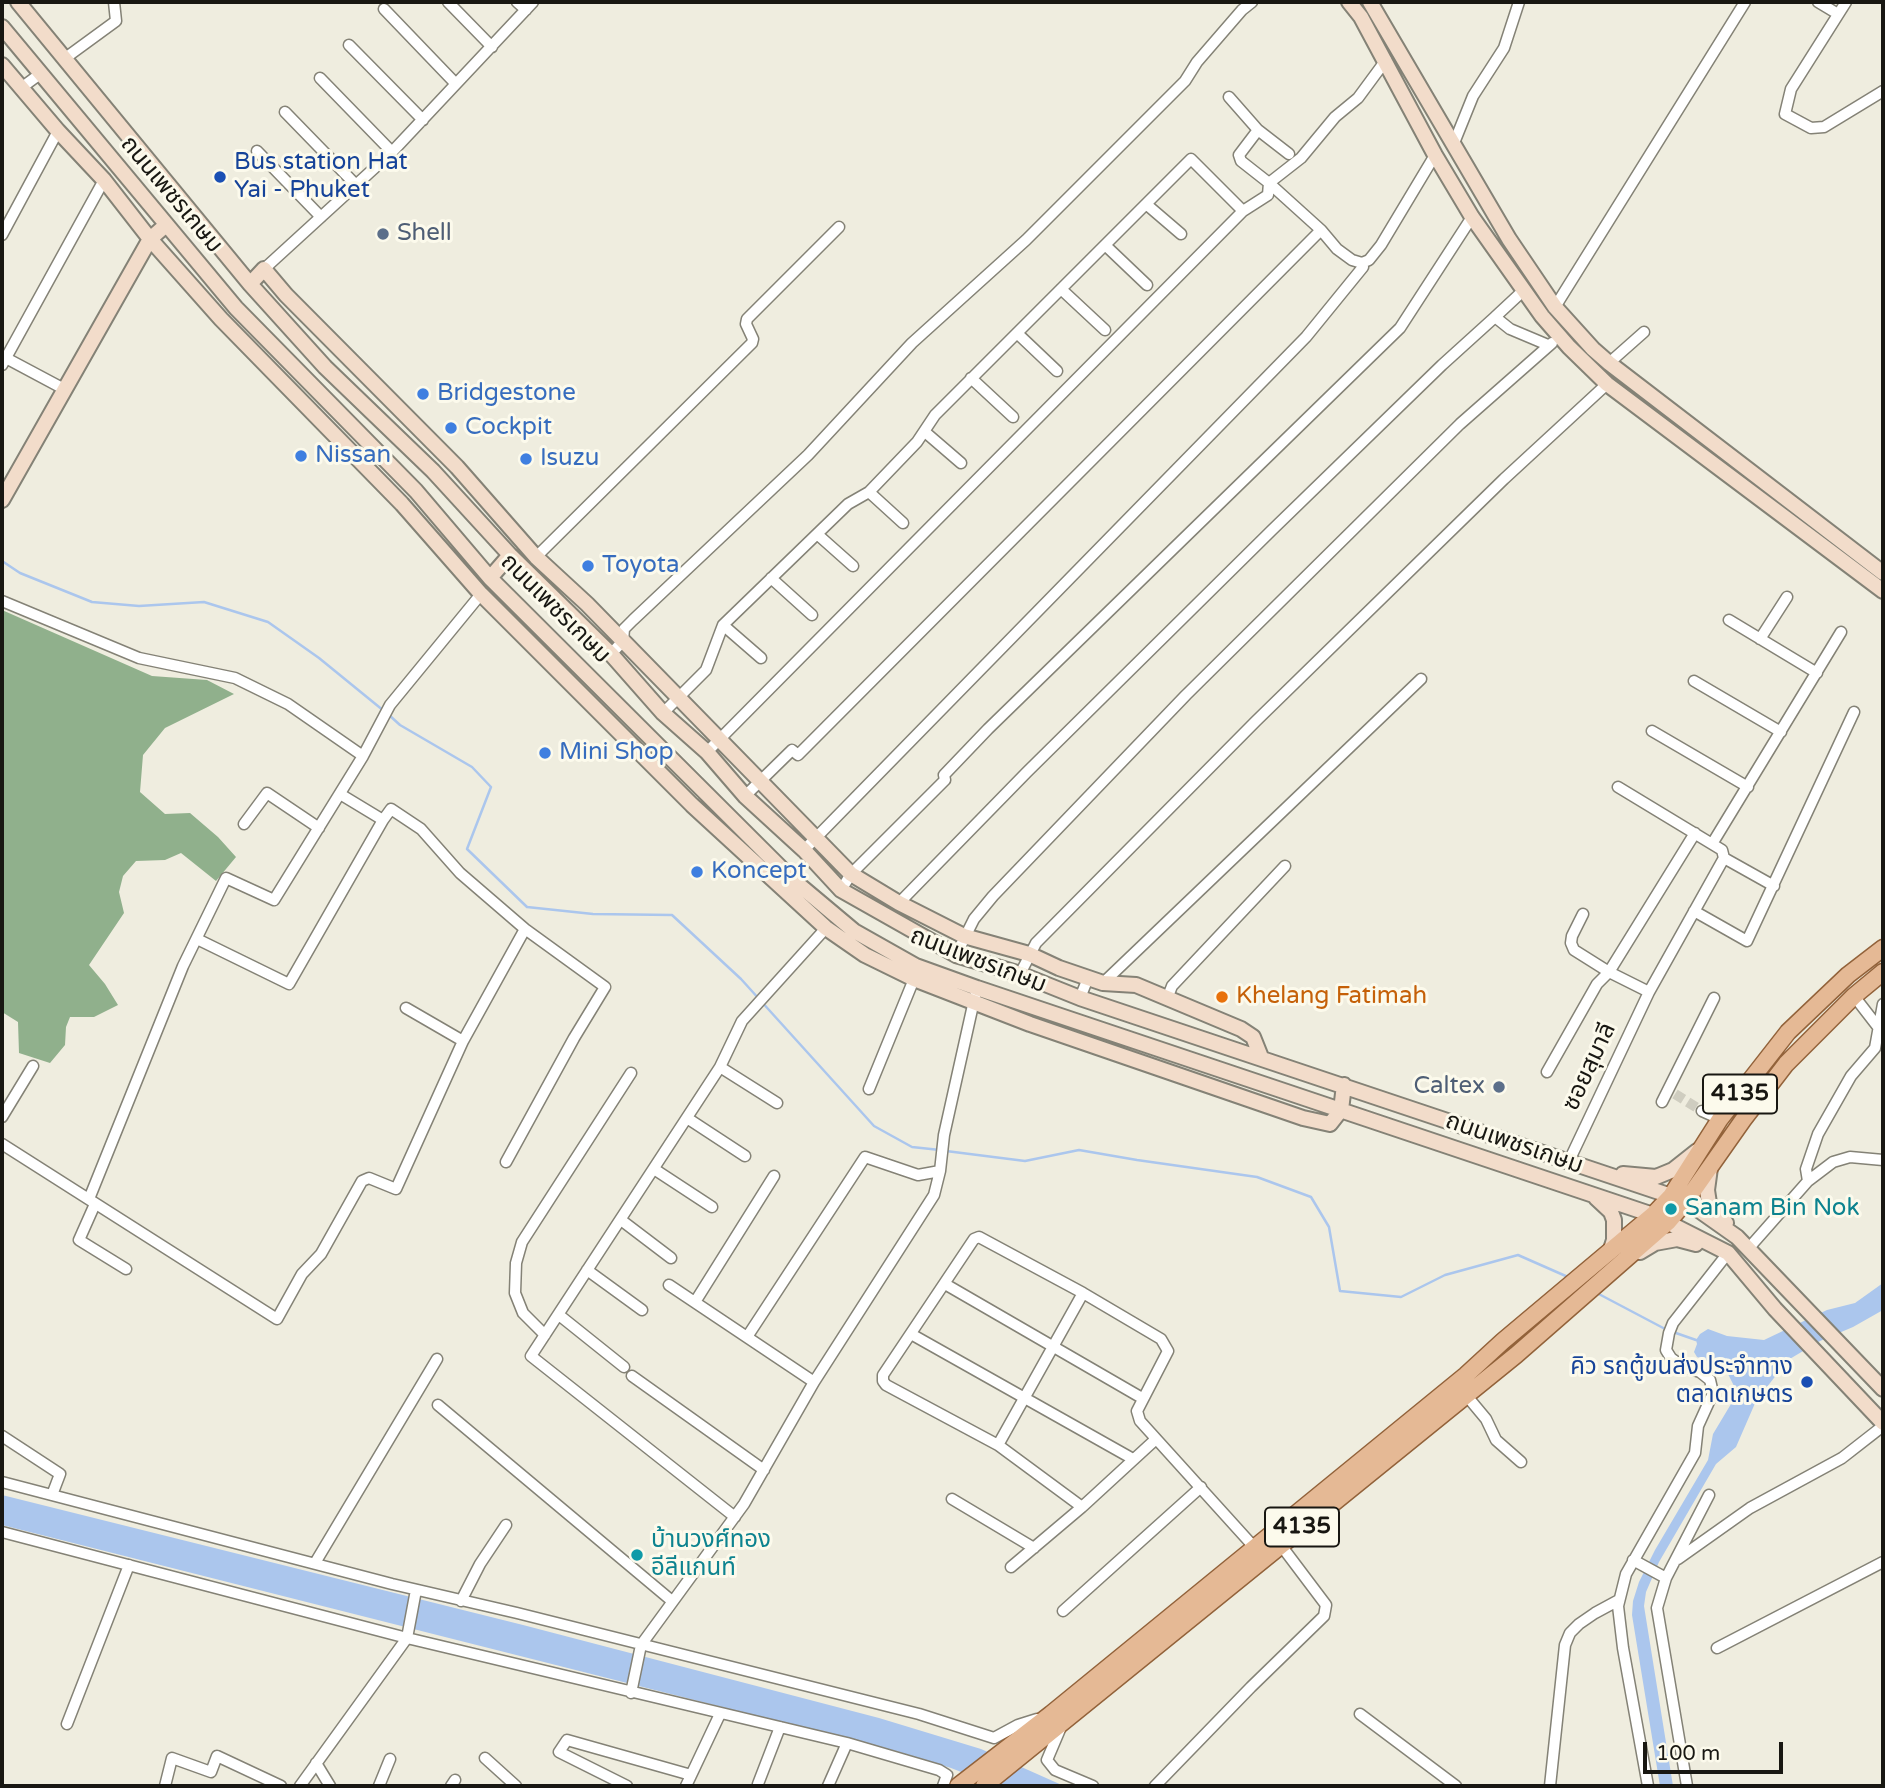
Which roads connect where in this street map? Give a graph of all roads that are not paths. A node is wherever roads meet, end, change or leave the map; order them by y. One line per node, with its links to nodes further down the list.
1 (18, 2): 18 (main road, ถนนเพชรเกษม)
2 (114, 2): 18 (street)
3 (448, 2): 17 (street)
4 (517, 2): 12 (street)
5 (1252, 2): 90 (street)
6 (1349, 2): 19 (main road)
7 (1370, 2): 31 (main road)
8 (1519, 2): 31 (street)
9 (1745, 2): 56 (street)
10 (1818, 2): 14 (street)
11 (1846, 2): 14 (street)
12 (530, 6): 17 (street)
13 (384, 9): 23 (street)
14 (1838, 14): 25 (street)
15 (2, 27): 21 (main road, ถนนเพชรเกษม)
16 (349, 45): 28 (street)
17 (492, 47): 23 (street)
18 (64, 59): 52 (main road, ถนนเพชรเกษม)
19 (1386, 60): 35 (main road); 37 (street)
20 (2, 65): 24 (main road)
21 (40, 74): 24 (street); 43 (main road, ถนนเพชรเกษม)
22 (320, 78): 33 (street)
23 (456, 84): 28 (street)
24 (21, 88): 30 (main road)
25 (1883, 91)
26 (1229, 97): 29 (street)
27 (285, 112): 38 (street)
28 (423, 120): 33 (street)
29 (1258, 130): 34 (street); 37 (street)
30 (58, 131): 36 (main road); 47 (street)
31 (1454, 143): 56 (main road)
32 (257, 151): 41 (street)
33 (392, 152): 38 (street)
34 (1289, 154)
35 (1435, 155): 42 (main road); 50 (street)
36 (104, 180): 48 (main road); 62 (street)
37 (1269, 183): 40 (street); 45 (street)
38 (356, 185): 41 (street)
39 (1146, 204): 40 (street); 46 (street); 49 (street)
40 (1243, 211): 101 (street)
41 (321, 217): 51 (street)
42 (1472, 217): 55 (main road); 118 (street)
43 (166, 225): 48 (main road); 79 (main road, ถนนเพชรเกษม)
44 (839, 227): 76 (street)
45 (1321, 230): 50 (street); 104 (street)
46 (1181, 234)
47 (2, 235)
48 (150, 239): 67 (main road); 82 (main road)
49 (1105, 245): 53 (street); 54 (street)
50 (1362, 262): 113 (street)
51 (264, 269): 52 (main road); 76 (main road)
52 (250, 284): 75 (main road, ถนนเพชรเกษม)
53 (1147, 285)
54 (1060, 289): 58 (street); 60 (street)
55 (1524, 290): 57 (street); 61 (main road)
56 (1555, 307): 63 (main road)
57 (1495, 317): 61 (street); 122 (street)
58 (1105, 330)
59 (1644, 332): 63 (street)
60 (1017, 333): 64 (street); 65 (street)
61 (1555, 342): 66 (main road); 127 (street)
62 (3, 360): 67 (street)
63 (1609, 363): 78 (main road)
64 (1057, 371)
65 (971, 378): 68 (street); 69 (street)
66 (1607, 384): 81 (main road); 130 (street)
67 (64, 389): 72 (main road)
68 (1013, 417)
69 (925, 432): 70 (street); 71 (street)
70 (961, 463)
71 (869, 492): 73 (street); 74 (street)
72 (2, 500)
73 (903, 523)
74 (817, 534): 77 (street); 80 (street)
75 (510, 555): 79 (main road); 91 (main road, ถนนเพชรเกษม)
76 (536, 557): 90 (main road)
77 (853, 566)
78 (1883, 573)
79 (490, 578): 119 (main road, ถนนเพชรเกษม)
80 (771, 578): 85 (street); 87 (street)
81 (1883, 591)
82 (481, 593): 103 (street); 119 (main road)
83 (1787, 597): 89 (street)
84 (2, 601): 103 (street)
85 (812, 615)
86 (1729, 621): 89 (street)
87 (723, 625): 92 (street); 96 (street)
88 (1841, 632): 93 (street)
89 (1760, 639): 93 (street)
90 (623, 641): 91 (street); 96 (main road)
91 (611, 654): 98 (main road, ถนนเพชรเกษม)
92 (761, 657)
93 (1817, 673): 100 (street)
94 (1421, 679): 136 (street)
95 (1694, 681): 100 (street)
96 (677, 698): 98 (street); 101 (main road)
97 (1854, 712): 120 (street)
98 (663, 713): 102 (main road, ถนนเพชรเกษม)
99 (1653, 730): 106 (street)
100 (1781, 732): 106 (street)
101 (720, 739): 102 (street); 104 (main road)
102 (706, 752): 108 (main road, ถนนเพชรเกษม)
103 (363, 756): 107 (street)
104 (761, 782): 108 (street); 113 (main road)
105 (1618, 787): 112 (street)
106 (1748, 787): 114 (street)
107 (341, 794): 109 (street); 111 (street)
108 (746, 796): 115 (main road, ถนนเพชรเกษม)
109 (383, 820): 126 (street); 128 (street)
110 (244, 824): 111 (street)
111 (319, 828): 128 (street)
112 (1695, 833): 114 (street); 132 (street)
113 (815, 837): 115 (street); 118 (main road)
114 (1712, 844): 116 (street)
115 (804, 850): 121 (main road, ถนนเพชรเกษม)
116 (1724, 858): 120 (street); 123 (street, ซอยสุมาลี)
117 (1285, 866): 142 (street)
118 (851, 874): 121 (street); 122 (main road)
119 (788, 884): 125 (main road); 138 (main road, ถนนเพชรเกษม)
120 (1774, 886): 123 (street)
121 (841, 890): 131 (main road, ถนนเพชรเกษม)
122 (899, 903): 127 (main road)
123 (1694, 911): 137 (street, ซอยสุมาลี)
124 (1583, 914): 132 (street)
125 (826, 928): 135 (main road); 149 (street)
126 (525, 929): 146 (street); 168 (street)
127 (964, 936): 130 (main road); 131 (street)
128 (197, 939): 177 (street)
129 (1883, 948): 162 (main road, 4135)
130 (1029, 954): 134 (street); 136 (main road)
131 (956, 955): 134 (main road, ถนนเพชรเกษม)
132 (1609, 972): 137 (street); 150 (street)
133 (1883, 972): 139 (main road, 4135)
134 (1020, 974): 140 (main road, ถนนเพชรเกษม)
135 (914, 979): 138 (main road); 154 (street)
136 (1095, 981): 140 (street); 142 (main road)
137 (1649, 992): 167 (street, ซอยสุมาลี)
138 (975, 994): 158 (main road, ถนนเพชรเกษม); 172 (street)
139 (1854, 996): 145 (street); 169 (main road, 4135)
140 (1080, 998): 147 (main road, ถนนเพชรเกษม)
141 (1714, 998): 152 (street)
142 (1167, 999): 147 (main road)
143 (1883, 1004): 145 (street)
144 (406, 1008): 146 (street)
145 (1878, 1027): 174 (street)
146 (463, 1041): 177 (street)
147 (1261, 1058): 153 (main road, ถนนเพชรเกษม)
148 (33, 1066): 160 (street)
149 (720, 1066): 157 (street); 161 (street)
150 (1547, 1072)
151 (631, 1073): 197 (street)
152 (1674, 1080): 155 (street); 156 (street)
153 (1344, 1085): 158 (main road); 167 (main road, ถนนเพชรเกษม)
154 (869, 1089)
155 (1675, 1094)
156 (1662, 1102)
157 (777, 1103)
158 (1341, 1110): 175 (main road, ถนนเพชรเกษม)
159 (1702, 1111): 162 (street)
160 (2, 1117)
161 (687, 1118): 165 (street); 170 (street)
162 (1720, 1119): 164 (main road, 4135)
163 (2, 1144): 177 (street)
164 (1701, 1148): 171 (main road); 176 (main road, 4135)
165 (745, 1156)
166 (1883, 1160): 174 (street)
167 (1569, 1161): 171 (main road, ถนนเพชรเกษม)
168 (506, 1162)
169 (1710, 1168): 176 (main road, 4135); 182 (main road)
170 (654, 1169): 178 (street); 180 (street)
171 (1594, 1169): 176 (main road, ถนนเพชรเกษม)
172 (940, 1171): 198 (street); 203 (street)
173 (774, 1176): 192 (street)
174 (1808, 1181): 183 (street)
175 (1590, 1194): 179 (main road, ถนนเพชรเกษม); 185 (main road)
176 (1679, 1199): 179 (main road, 4135); 181 (main road, 4135); 182 (main road, ถนนเพชรเกษม)
177 (92, 1202): 187 (street)
178 (712, 1207)
179 (1653, 1215): 181 (main road, ถนนเพชรเกษม); 185 (main road, 4135)
180 (621, 1220): 186 (street); 188 (street)
181 (1668, 1222): 184 (main road, ถนนเพชรเกษม); 185 (main road, 4135)
182 (1737, 1237): 183 (main road, ถนนเพชรเกษม)
183 (1748, 1249): 204 (main road, ถนนเพชรเกษม)
184 (1728, 1253): 185 (main road); 209 (main road, ถนนเพชรเกษม); 229 (street)
185 (1616, 1257): 193 (main road, 4135)
186 (671, 1258)
187 (126, 1269)
188 (587, 1270): 194 (street); 195 (street)
189 (669, 1284): 192 (street)
190 (945, 1284): 191 (street); 196 (street); 199 (street)
191 (1083, 1293): 199 (street); 207 (street)
192 (695, 1302): 198 (street)
193 (1558, 1307): 205 (main road, 4135); 226 (main road, 4135)
194 (642, 1310)
195 (559, 1315): 197 (street); 201 (street)
196 (911, 1334): 206 (street); 212 (street)
197 (545, 1335): 222 (street)
198 (747, 1337): 203 (street)
199 (1054, 1345): 206 (street); 207 (street)
200 (436, 1359): 231 (street)
201 (624, 1367)
202 (632, 1376): 215 (street)
203 (814, 1382): 215 (street)
204 (1883, 1389)
205 (1466, 1395): 214 (street); 225 (main road, 4135)
206 (1024, 1397): 212 (street); 213 (street)
207 (1142, 1398): 211 (street)
208 (438, 1405): 238 (street)
209 (1883, 1424): 228 (street)
210 (2, 1436): 218 (street)
211 (1156, 1439): 213 (street); 217 (street)
212 (998, 1445): 221 (street)
213 (1133, 1459): 221 (street)
214 (1521, 1462)
215 (764, 1469): 222 (street)
216 (2, 1482): 218 (street)
217 (1200, 1487): 226 (street); 239 (street)
218 (52, 1495): 231 (street)
219 (1709, 1495): 228 (street)
220 (952, 1499): 227 (street)
221 (1082, 1507): 227 (street)
222 (735, 1517): 238 (street)
223 (506, 1525): 237 (street)
224 (2, 1532): 232 (street)
225 (1280, 1544): 246 (main road, 4135); 269 (street)
226 (1254, 1547): 246 (main road, 4135)
227 (1034, 1548): 233 (street)
228 (1675, 1561): 234 (street)
229 (1636, 1562): 234 (street); 236 (street)
230 (1883, 1562): 242 (street)
231 (315, 1563): 235 (street)
232 (129, 1565): 240 (street); 247 (street)
233 (1011, 1567)
234 (1662, 1576): 273 (street)
235 (416, 1590): 237 (street); 240 (street)
236 (1619, 1600): 271 (street); 272 (street)
237 (461, 1601): 241 (street)
238 (672, 1601): 241 (street)
239 (1063, 1611)
240 (407, 1638): 243 (street); 253 (street)
241 (642, 1645): 243 (street); 246 (street)
242 (1717, 1648)
243 (631, 1693): 244 (street)
244 (720, 1714): 248 (street); 254 (street)
245 (1360, 1714): 270 (street)
246 (1056, 1720): 249 (main road, 4135); 268 (street)
247 (68, 1724)
248 (780, 1727): 250 (street); 255 (street)
249 (1035, 1736): 266 (main road, 4135); 267 (main road, 4135)
250 (847, 1743): 264 (street); 265 (street)
251 (485, 1758): 261 (street)
252 (390, 1759): 260 (street)
253 (316, 1763): 258 (street); 259 (street)
254 (691, 1775): 262 (street); 263 (street)
255 (758, 1784)
256 (165, 1786): 257 (street)
257 (281, 1786)
258 (300, 1786)
259 (330, 1786)
260 (379, 1786)
261 (516, 1786)
262 (627, 1786)
263 (686, 1786)
264 (828, 1786)
265 (943, 1786)
266 (958, 1786)
267 (985, 1786)
268 (1093, 1786)
269 (1155, 1786)
270 (1456, 1786)
271 (1550, 1786)
272 (1648, 1786)
273 (1687, 1786)

